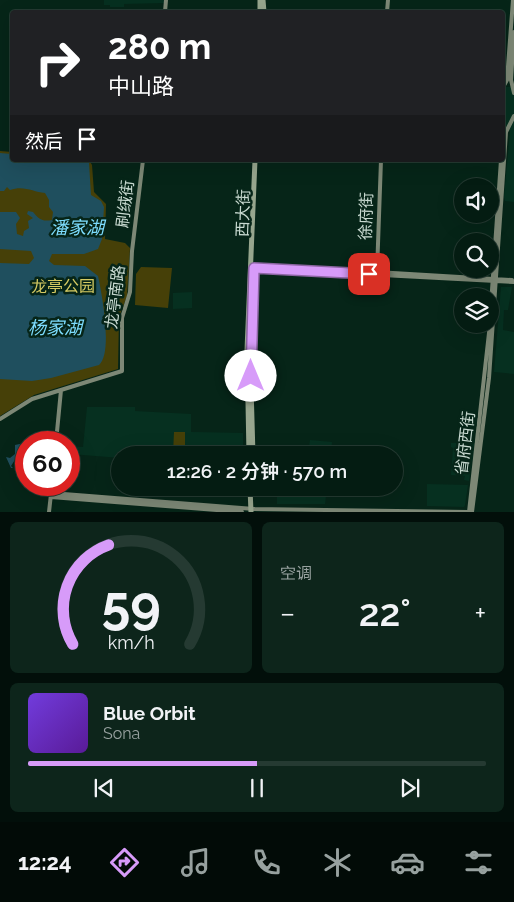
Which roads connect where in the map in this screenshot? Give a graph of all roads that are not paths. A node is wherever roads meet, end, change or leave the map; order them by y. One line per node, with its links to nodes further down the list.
1 (513, 0): 3 (street)
2 (514, 32): 4 (street)
3 (505, 81)
4 (514, 93)
5 (514, 116): 6 (street)
6 (505, 144)
7 (143, 162): 12 (street, 刷绒街)
8 (256, 162): 13 (main road, 西大街)
9 (381, 162): 14 (street, 徐府街)
10 (501, 162): 15 (street)
11 (504, 162): 15 (street)
12 (132, 251): 20 (street, 龙亭南路)
13 (253, 267): 14 (street); 15 (street); 23 (main road, 西大街)
14 (377, 272): 15 (street)
15 (494, 280): 16 (street); 17 (street); 19 (street)
16 (514, 281)
17 (493, 288)
18 (490, 333): 19 (street)
19 (487, 378): 31 (street, 省府西街)
20 (61, 390): 21 (street); 22 (street)
21 (0, 419)
22 (57, 431)
23 (251, 446)
24 (51, 496): 29 (street)
25 (62, 496): 30 (street)
26 (64, 496): 28 (street)
27 (252, 496): 28 (main road)
28 (252, 510): 31 (street)
29 (50, 512)
30 (242, 512)
31 (470, 512)

